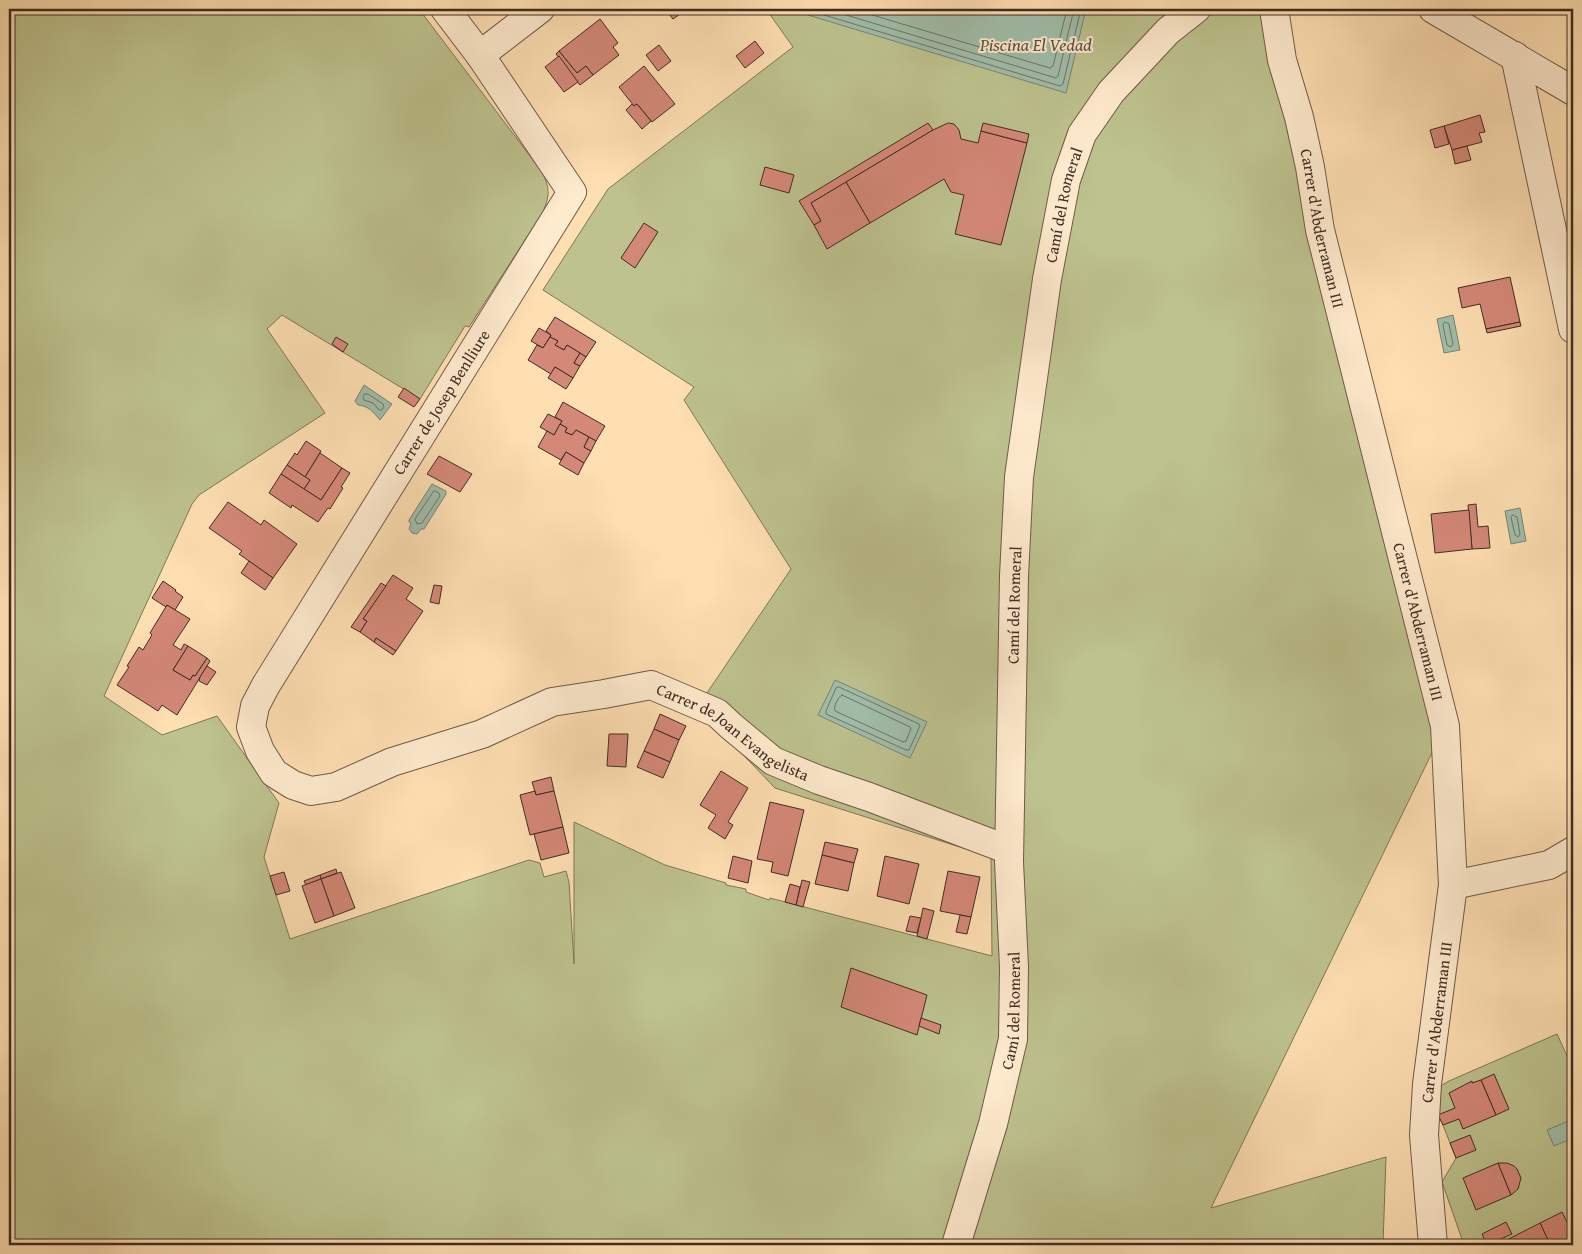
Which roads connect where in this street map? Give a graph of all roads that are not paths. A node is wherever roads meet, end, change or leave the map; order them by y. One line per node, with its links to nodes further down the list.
1 (445, 9): 6 (street, Carrer de Josep Benlliure)
2 (540, 9): 6 (street)
3 (1196, 9): 11 (street, Camí del Romeral)
4 (1274, 9): 13 (street, Carrer d'Abderraman III)
5 (1433, 9): 7 (street)
6 (480, 55): 10 (street, Carrer de Josep Benlliure)
7 (1515, 56): 8 (street); 9 (street)
8 (1573, 91)
9 (1573, 329)
10 (311, 791): 11 (street, Carrer de Joan Evangelista)
11 (1009, 850): 14 (street, Camí del Romeral)
12 (1573, 851): 13 (street)
13 (1454, 886): 15 (street, Carrer d'Abderraman III)
14 (956, 1245)
15 (1433, 1245)

